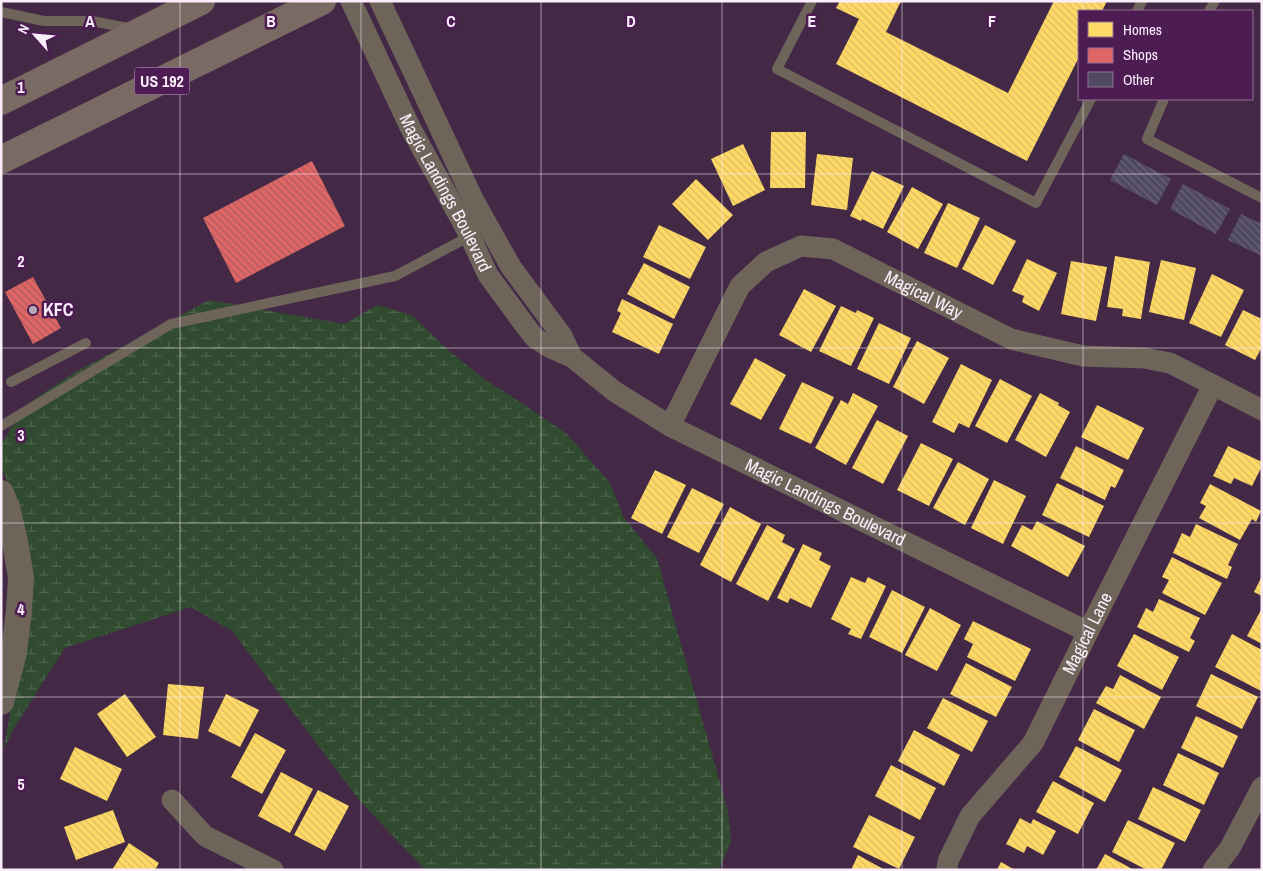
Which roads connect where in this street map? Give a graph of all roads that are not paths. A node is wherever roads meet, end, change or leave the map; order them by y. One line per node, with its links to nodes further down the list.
1 (201, 1): 7 (highway)
2 (322, 1): 11 (highway, US 192)
3 (351, 1): 13 (street, Magic Landings Boulevard)
4 (380, 1): 13 (street, Magic Landings Boulevard)
5 (812, 1): 8 (lane)
6 (1, 12): 7 (lane)
7 (141, 31): 10 (highway)
8 (1090, 100)
9 (1164, 100): 12 (lane)
10 (1, 101)
11 (1, 160)
12 (1262, 198)
13 (479, 231): 18 (lane); 19 (street, Magic Landings Boulevard)
14 (86, 343): 15 (lane)
15 (12, 382)
16 (1213, 385): 17 (street, Magical Way); 19 (street, Magical Way); 21 (street, Magical Lane)
17 (1262, 410)
18 (1, 426)
19 (670, 426): 21 (street, Magic Landings Boulevard)
20 (1, 493): 22 (street)
21 (1088, 632): 26 (street, Magical Lane)
22 (1, 702)
23 (1262, 786): 27 (street)
24 (172, 800): 25 (street)
25 (273, 870)
26 (946, 870)
27 (1214, 870)

